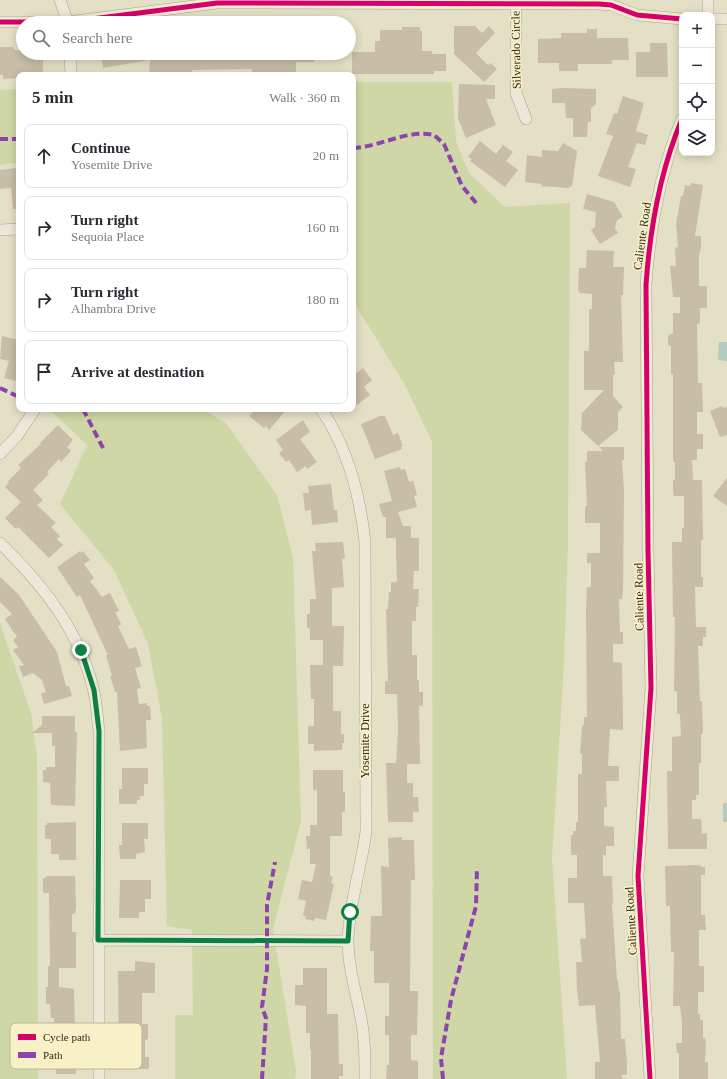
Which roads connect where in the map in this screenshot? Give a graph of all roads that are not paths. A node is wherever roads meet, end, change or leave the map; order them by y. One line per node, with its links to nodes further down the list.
1 (60, 0): 5 (street)
2 (708, 0): 4 (street)
3 (516, 4): 6 (street); 7 (street); 14 (street, Silverado Circle)
4 (708, 12)
5 (66, 16)
6 (115, 16)
7 (679, 19)
8 (715, 19): 9 (street)
9 (727, 19)
10 (0, 22): 11 (street)
11 (16, 22)
12 (70, 60): 13 (street)
13 (71, 72)
14 (526, 119)
15 (682, 120): 28 (street, Caliente Road)
16 (16, 229): 17 (street)
17 (0, 230)
18 (33, 412): 20 (street)
19 (323, 412): 23 (street, Yosemite Drive)
20 (0, 454)
21 (0, 543): 22 (street)
22 (98, 940): 23 (street); 24 (street)
23 (348, 941): 27 (street, Yosemite Drive)
24 (99, 1023)
25 (99, 1069): 26 (street)
26 (99, 1079)
27 (365, 1079)
28 (650, 1079)

